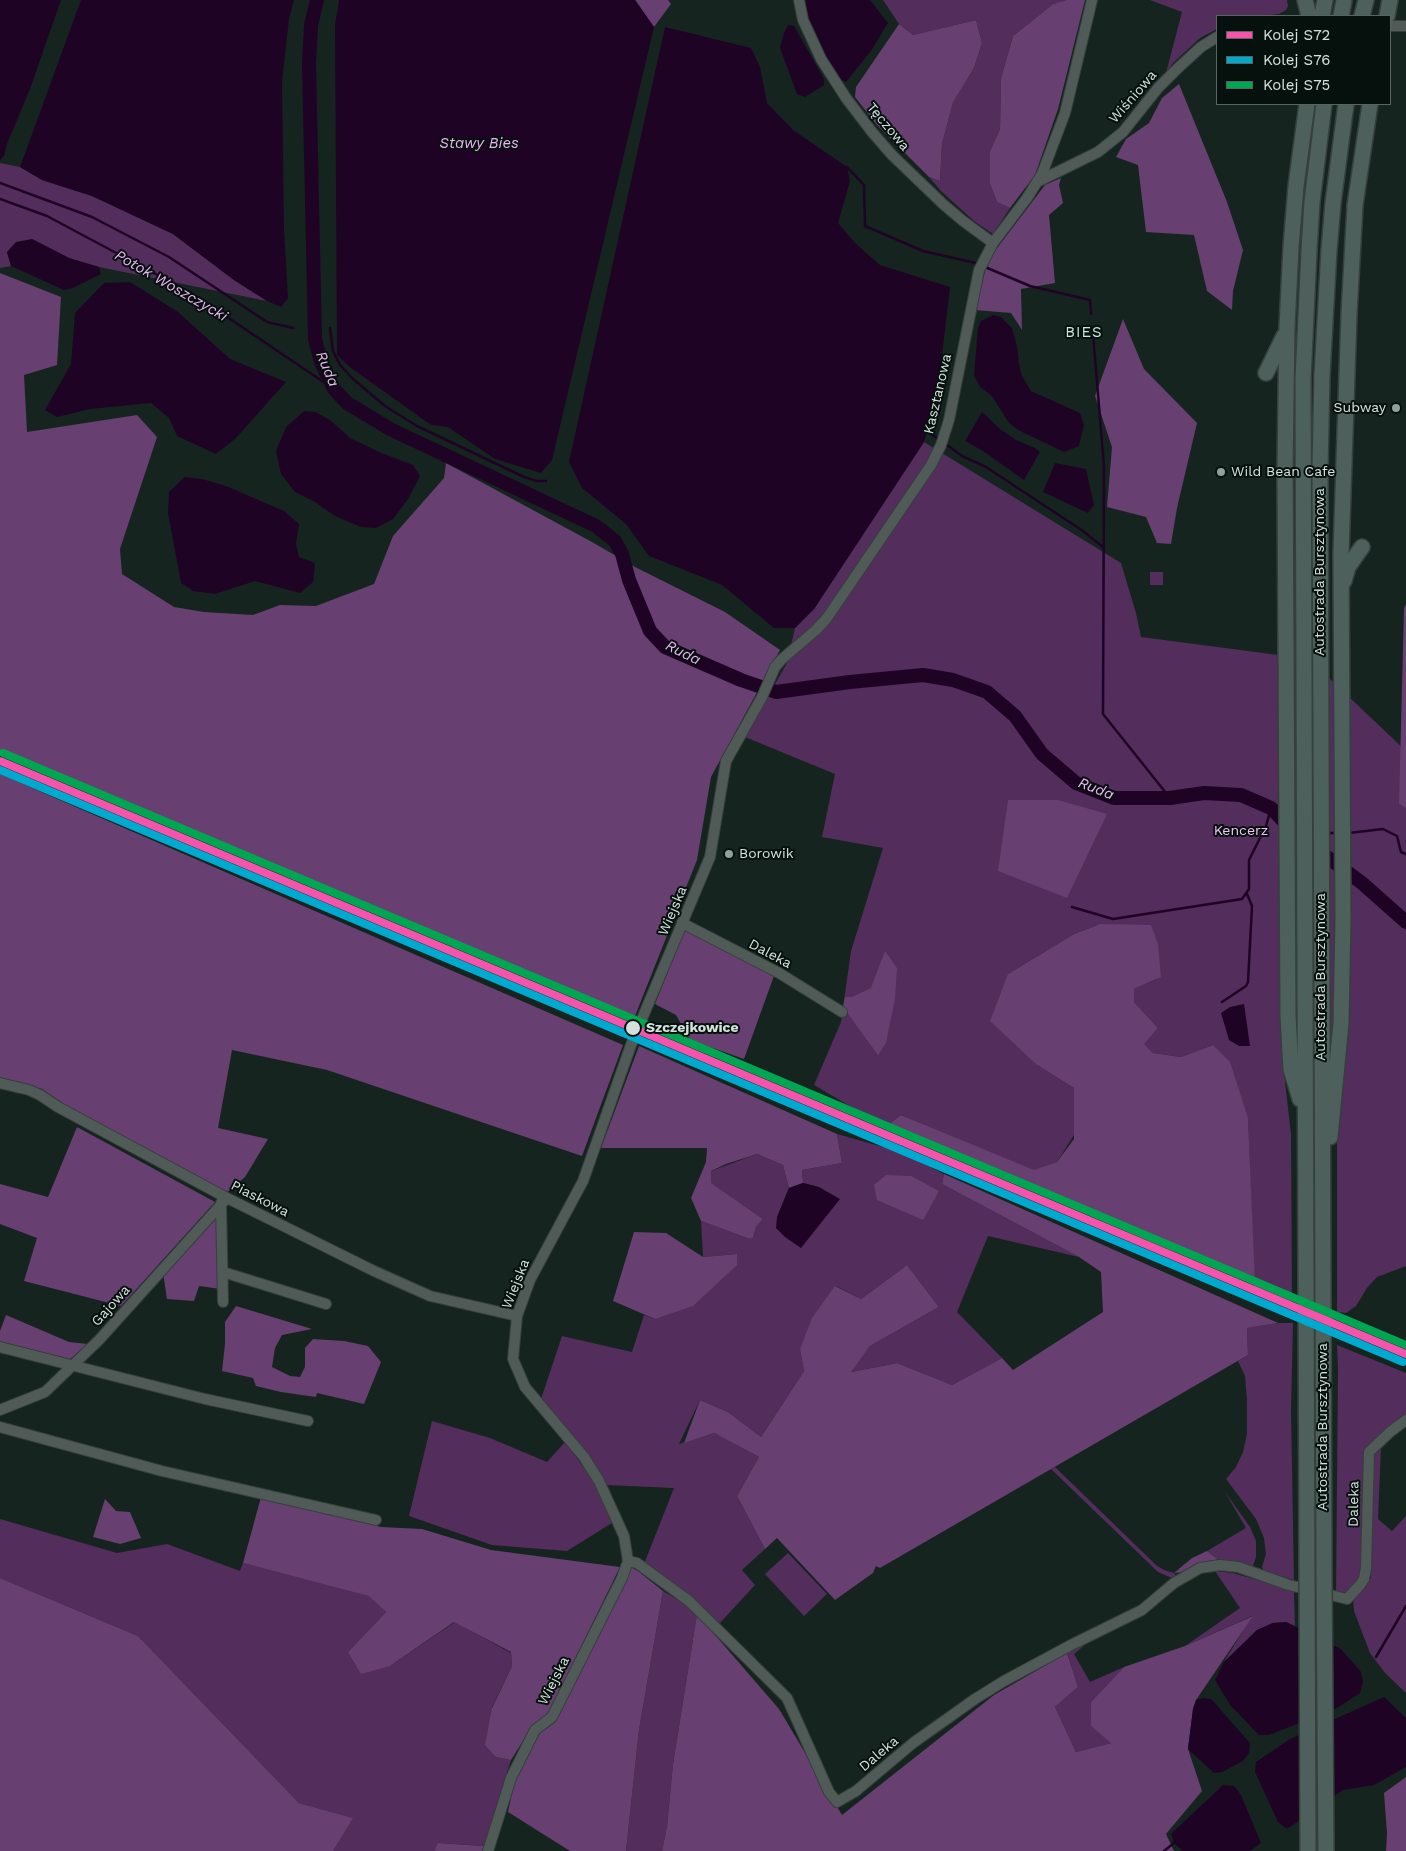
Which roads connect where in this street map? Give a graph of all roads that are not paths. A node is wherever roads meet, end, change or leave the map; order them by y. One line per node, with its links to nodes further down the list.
1 (799, 0): 21 (street, Tęczowa)
2 (1092, 0): 20 (street, Kasztanowa)
3 (1305, 0): 8 (highway)
4 (1326, 0): 9 (highway)
5 (1344, 0): 10 (highway)
6 (1366, 0): 11 (highway)
7 (1390, 0): 12 (highway)
8 (1309, 15)
9 (1322, 15)
10 (1341, 15)
11 (1362, 15)
12 (1387, 15)
13 (1391, 26): 14 (street)
14 (1406, 26)
15 (1216, 38): 20 (street, Wiśniowa)
16 (1307, 105): 22 (highway)
17 (1324, 105): 30 (highway, Autostrada Bursztynowa)
18 (1346, 105): 31 (highway, Autostrada Bursztynowa)
19 (1370, 105): 25 (highway)
20 (1038, 181): 21 (street, Kasztanowa)
21 (993, 243): 26 (street, Kasztanowa)
22 (1287, 328): 23 (highway); 30 (highway)
23 (1266, 373)
24 (1362, 547): 25 (highway)
25 (1342, 587): 31 (highway)
26 (722, 783): 27 (street, Wiejska)
27 (682, 923): 28 (street, Daleka); 36 (street, Wiejska)
28 (842, 1012)
29 (0, 1083): 32 (street, Piaskowa)
30 (1305, 1115): 46 (highway, Autostrada Bursztynowa, bridge)
31 (1321, 1188): 47 (highway, Autostrada Bursztynowa, bridge)
32 (224, 1200): 33 (street); 36 (street, Piaskowa); 38 (street, Gajowa)
33 (223, 1272): 34 (street); 35 (street)
34 (223, 1302)
35 (326, 1304)
36 (517, 1316): 44 (street, Wiejska)
37 (0, 1347): 38 (street)
38 (71, 1366): 39 (street, Gajowa); 41 (street)
39 (0, 1410)
40 (1406, 1420): 44 (street, Daleka)
41 (308, 1421)
42 (0, 1427): 43 (street)
43 (376, 1520)
44 (628, 1561): 45 (street, Wiejska)
45 (488, 1851)
46 (1308, 1851)
47 (1326, 1851)

